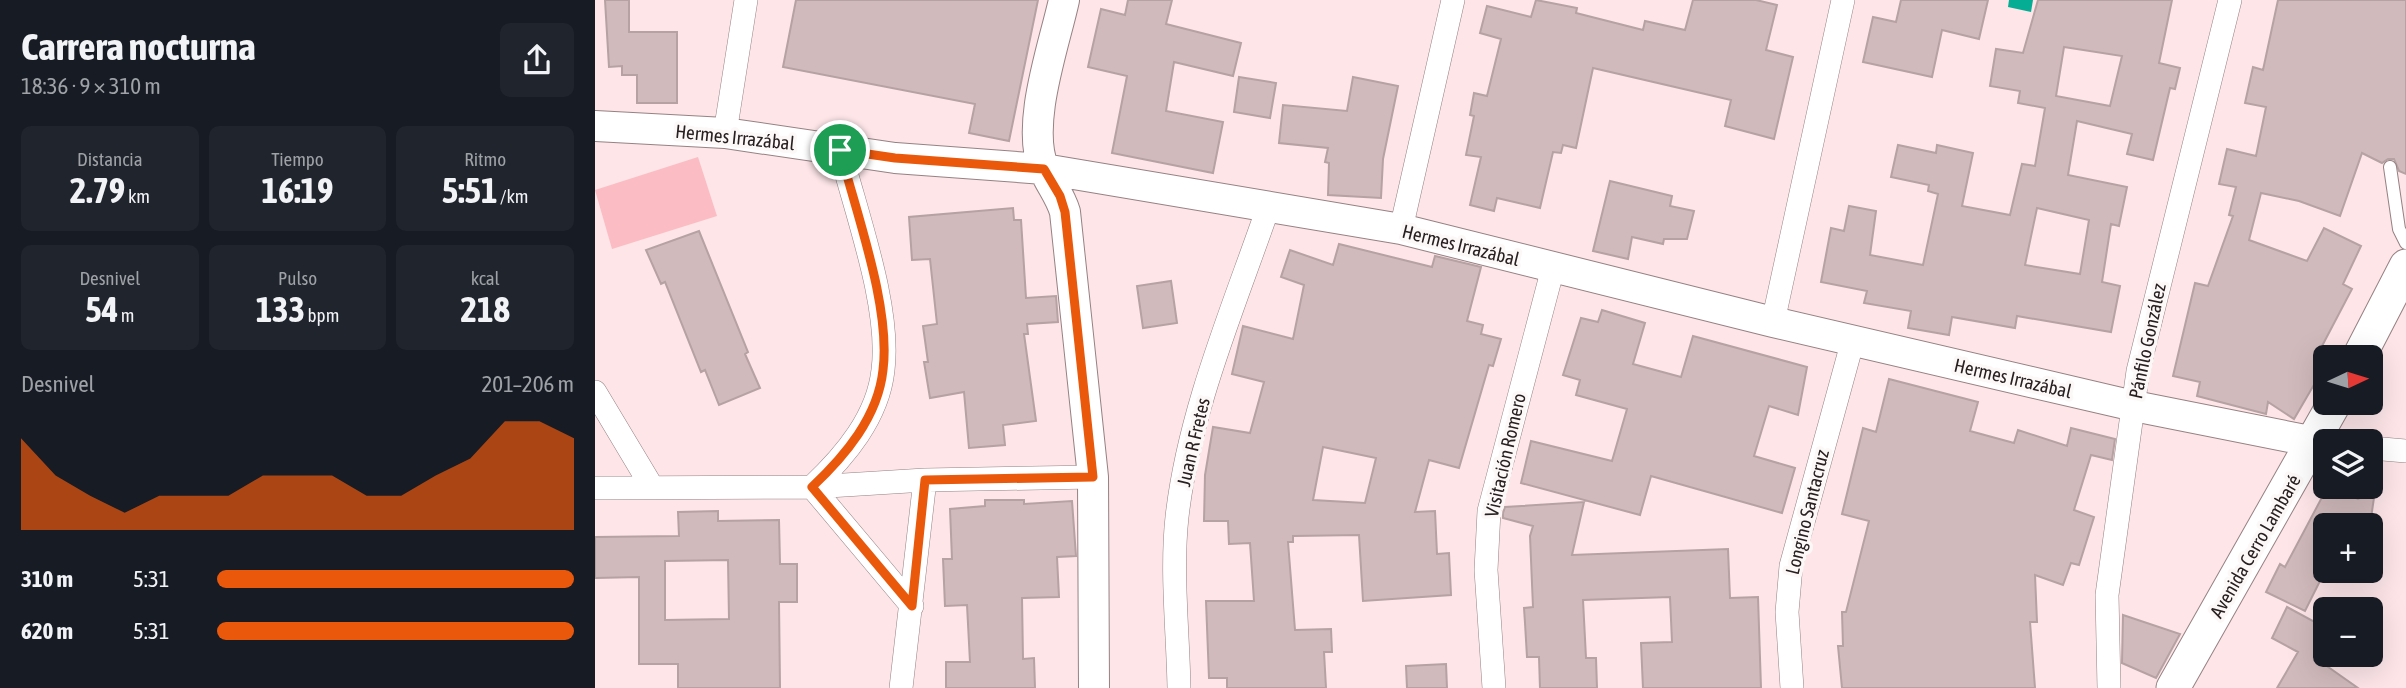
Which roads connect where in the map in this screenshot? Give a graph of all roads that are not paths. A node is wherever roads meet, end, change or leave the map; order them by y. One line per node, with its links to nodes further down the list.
1 (746, 0): 7 (street)
2 (1064, 0): 10 (street)
3 (1453, 0): 12 (street)
4 (1843, 0): 16 (street)
5 (2230, 0): 20 (street, Pánfilo González)
6 (595, 126): 7 (street, Hermes Irrazábal)
7 (725, 133): 8 (street, Hermes Irrazábal)
8 (840, 150): 10 (street, Hermes Irrazábal); 28 (street)
9 (2390, 167): 13 (lane)
10 (1044, 169): 11 (street, Hermes Irrazábal); 25 (street)
11 (1269, 205): 12 (street, Hermes Irrazábal); 33 (street, Juan R Fretes)
12 (1401, 229): 15 (street, Hermes Irrazábal)
13 (2406, 243)
14 (2406, 266): 18 (main road)
15 (1553, 268): 16 (street, Hermes Irrazábal); 34 (street, Visitación Romero)
16 (1773, 322): 17 (street, Hermes Irrazábal)
17 (1853, 340): 20 (street, Hermes Irrazábal); 35 (street, Longino Santacruz)
18 (2365, 345)
19 (595, 392): 27 (street)
20 (2134, 406): 21 (street, Hermes Irrazábal); 36 (street, Pánfilo González)
21 (2313, 441)
22 (2383, 449): 23 (street)
23 (2406, 452)
24 (2313, 454): 37 (main road, Avenida Cerro Lambaré)
25 (1093, 477): 26 (street); 32 (street)
26 (925, 480): 28 (street); 30 (street)
27 (652, 487): 28 (street); 29 (street)
28 (812, 487): 30 (street)
29 (595, 488)
30 (912, 606): 31 (street)
31 (901, 688)
32 (1094, 688)
33 (1179, 688)
34 (1494, 688)
35 (1792, 688)
36 (2109, 688)
37 (2173, 688)

